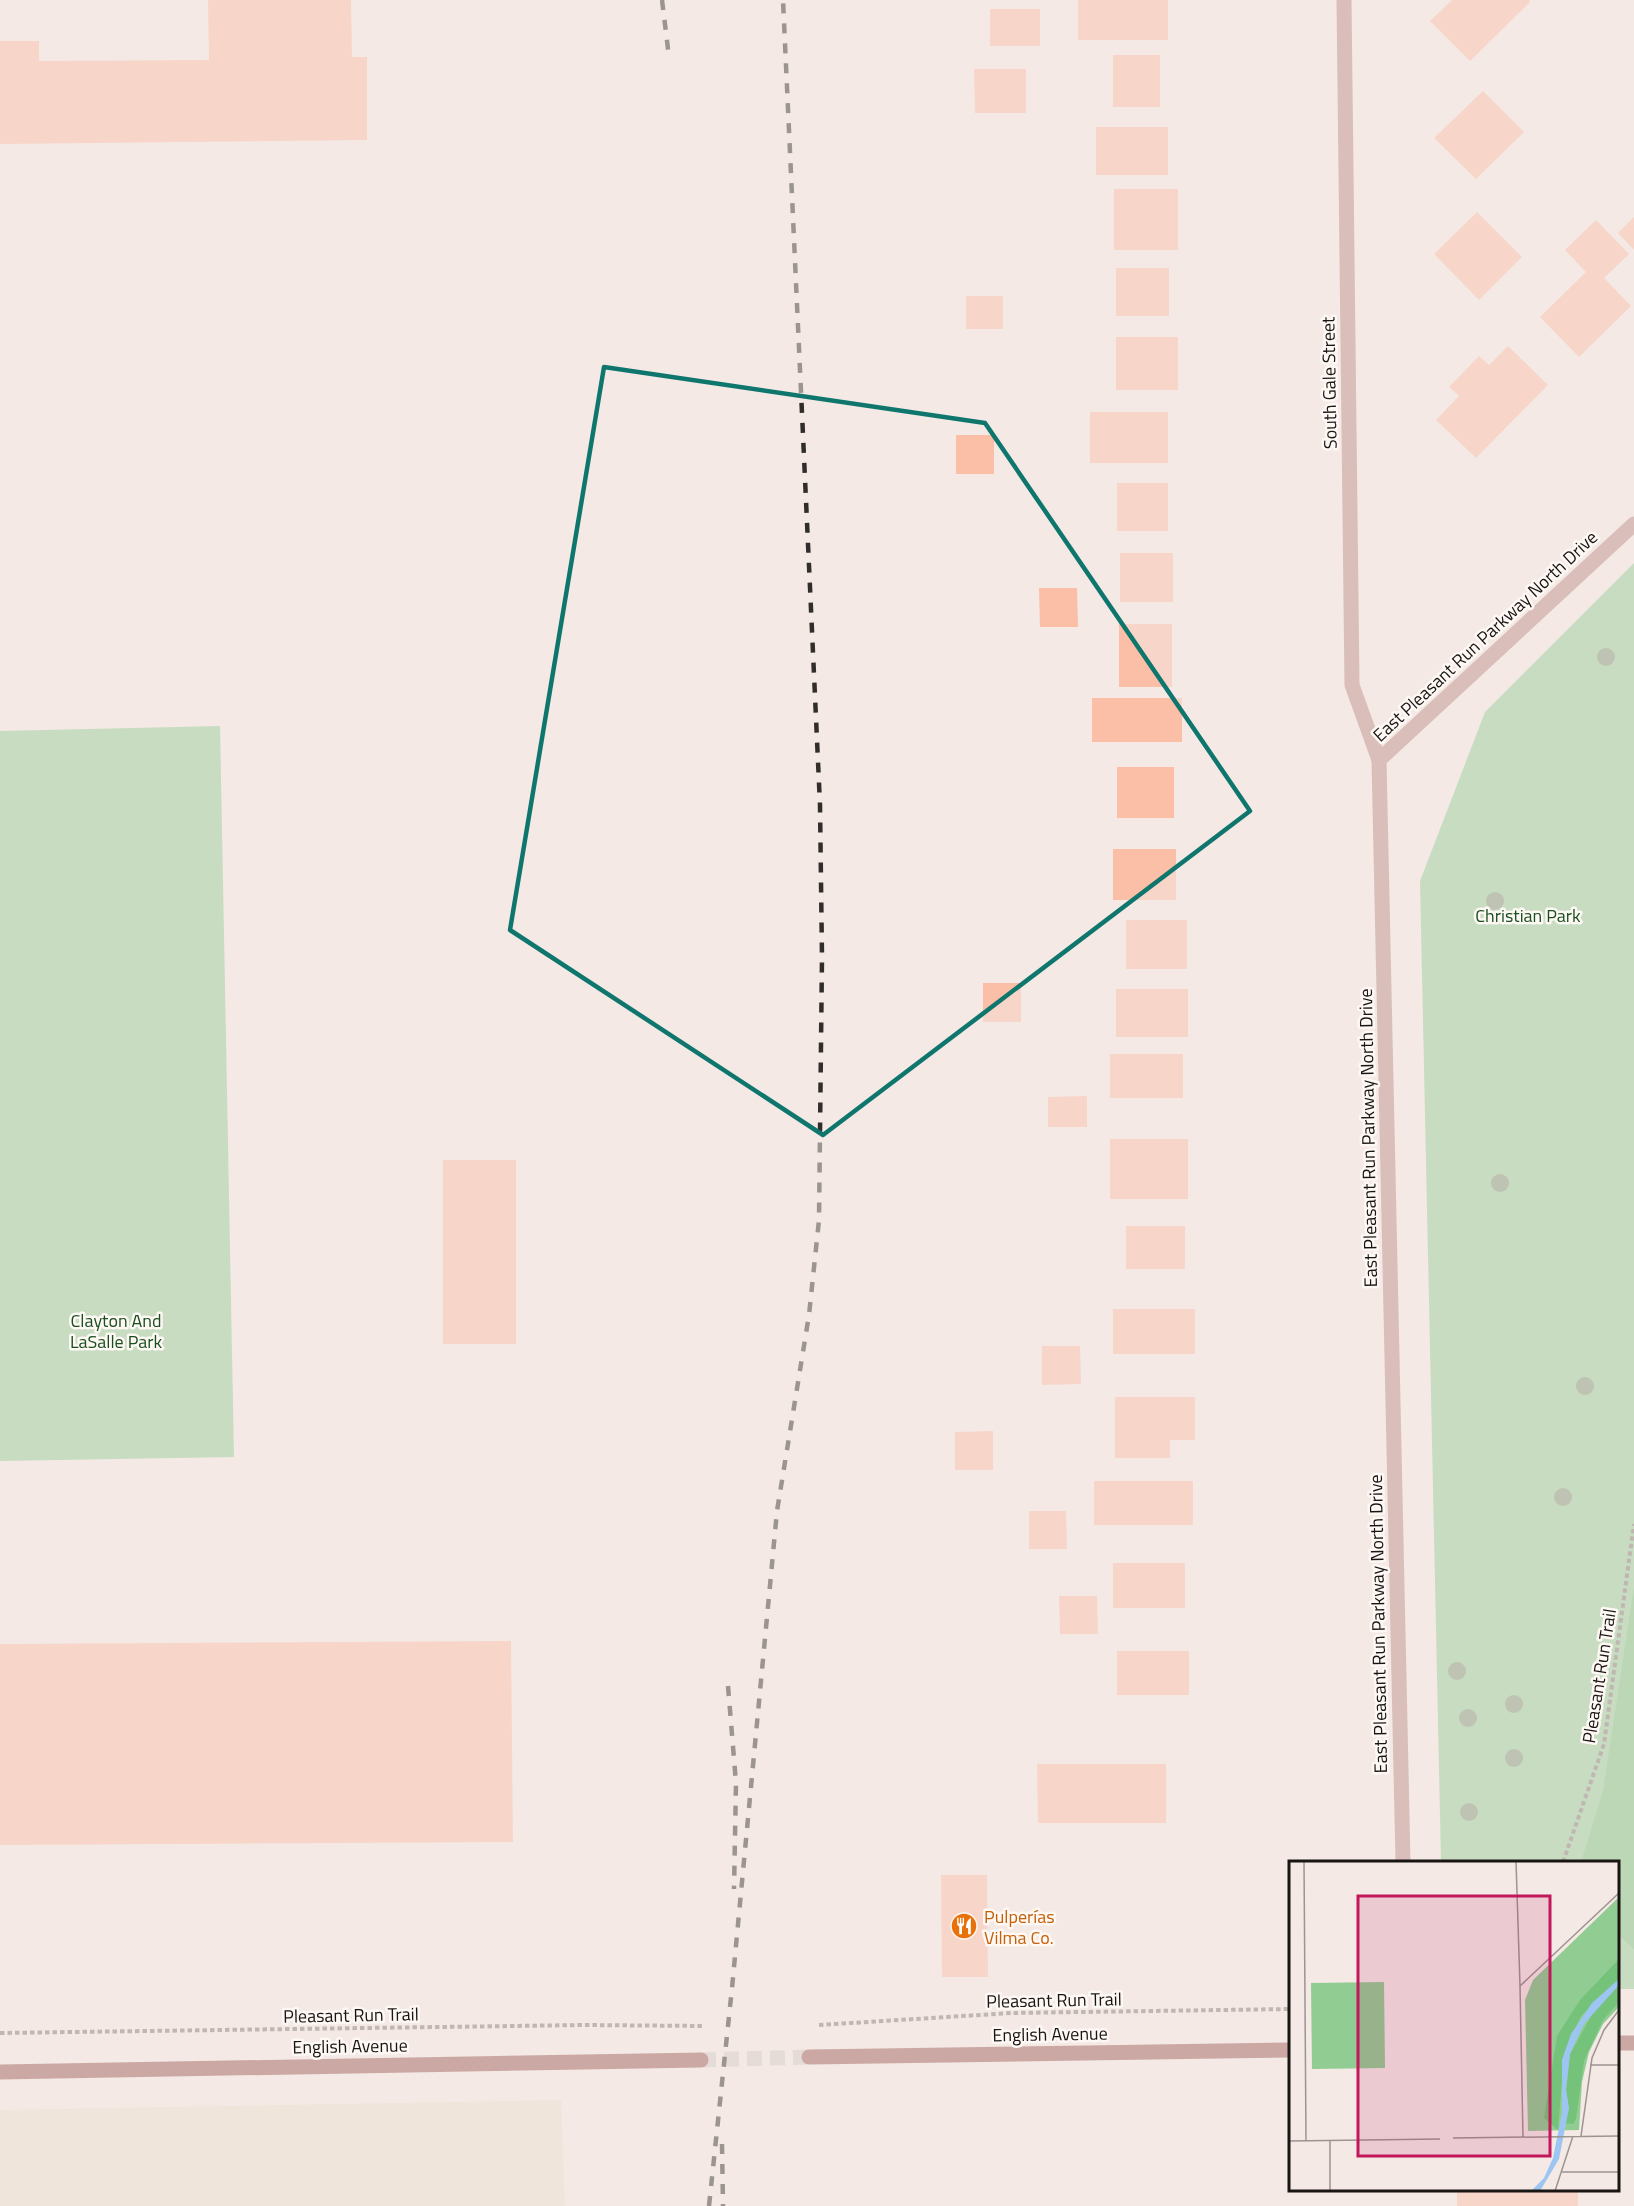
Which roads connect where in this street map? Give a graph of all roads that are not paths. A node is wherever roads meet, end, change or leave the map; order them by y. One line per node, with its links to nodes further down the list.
1 (1344, 0): 3 (street, South Gale Street)
2 (1634, 524): 3 (street, East Pleasant Run Parkway North Drive)
3 (1379, 760): 4 (street, East Pleasant Run Parkway North Drive)
4 (1403, 1861)
5 (1289, 2050): 6 (main road, English Avenue)
6 (809, 2057)
7 (701, 2060): 8 (main road, English Avenue)
8 (0, 2072)

